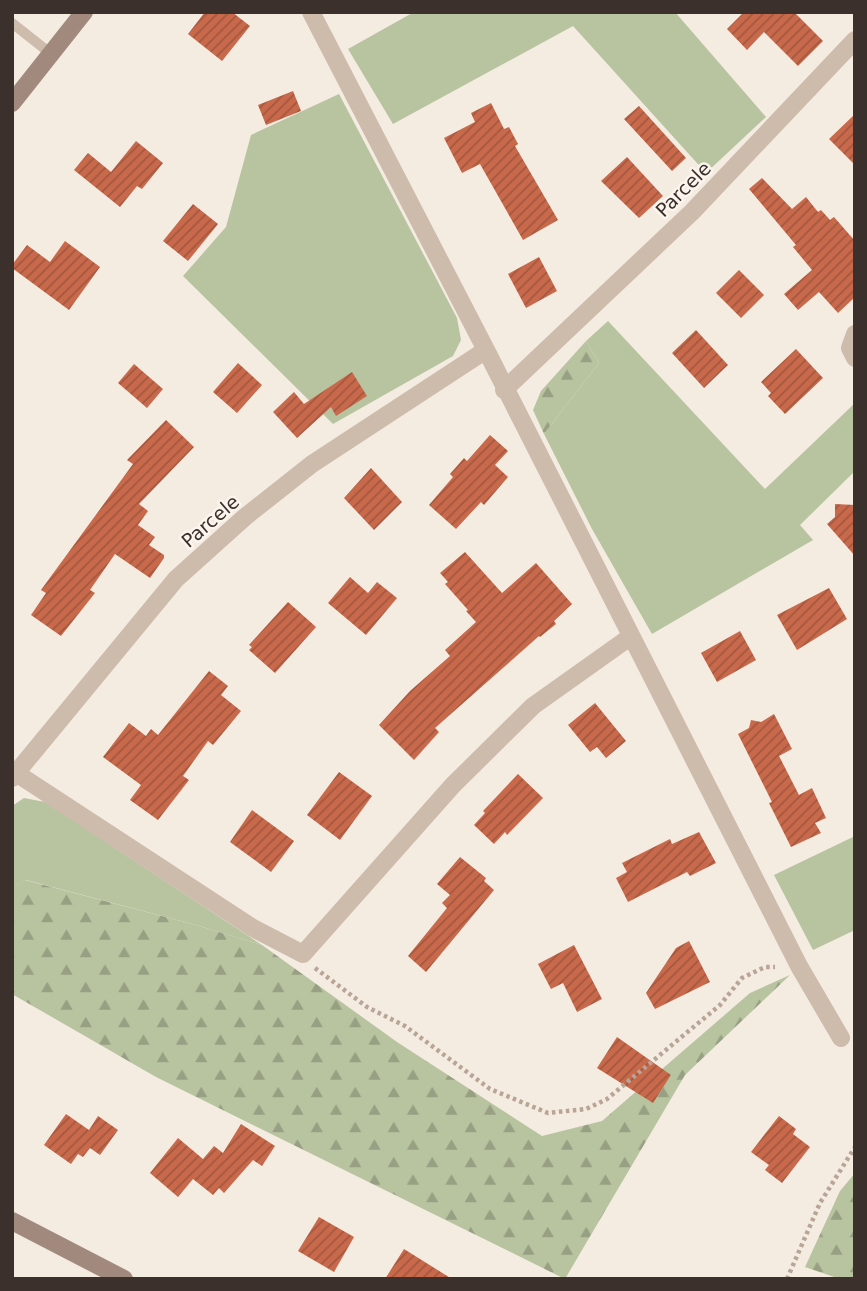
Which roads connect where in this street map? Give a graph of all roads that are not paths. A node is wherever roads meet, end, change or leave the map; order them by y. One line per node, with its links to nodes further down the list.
1 (84, 12): 5 (street)
2 (310, 12): 8 (street)
3 (12, 23): 5 (lane)
4 (855, 40): 10 (street, Parcele)
5 (50, 53): 6 (street)
6 (12, 103)
7 (855, 334): 9 (street)
8 (486, 350): 10 (street); 12 (street, Parcele)
9 (855, 358)
10 (504, 390): 11 (street)
11 (630, 637): 12 (street); 13 (street)
12 (14, 775)
13 (841, 1038)
14 (12, 1221): 15 (street)
15 (124, 1279)

